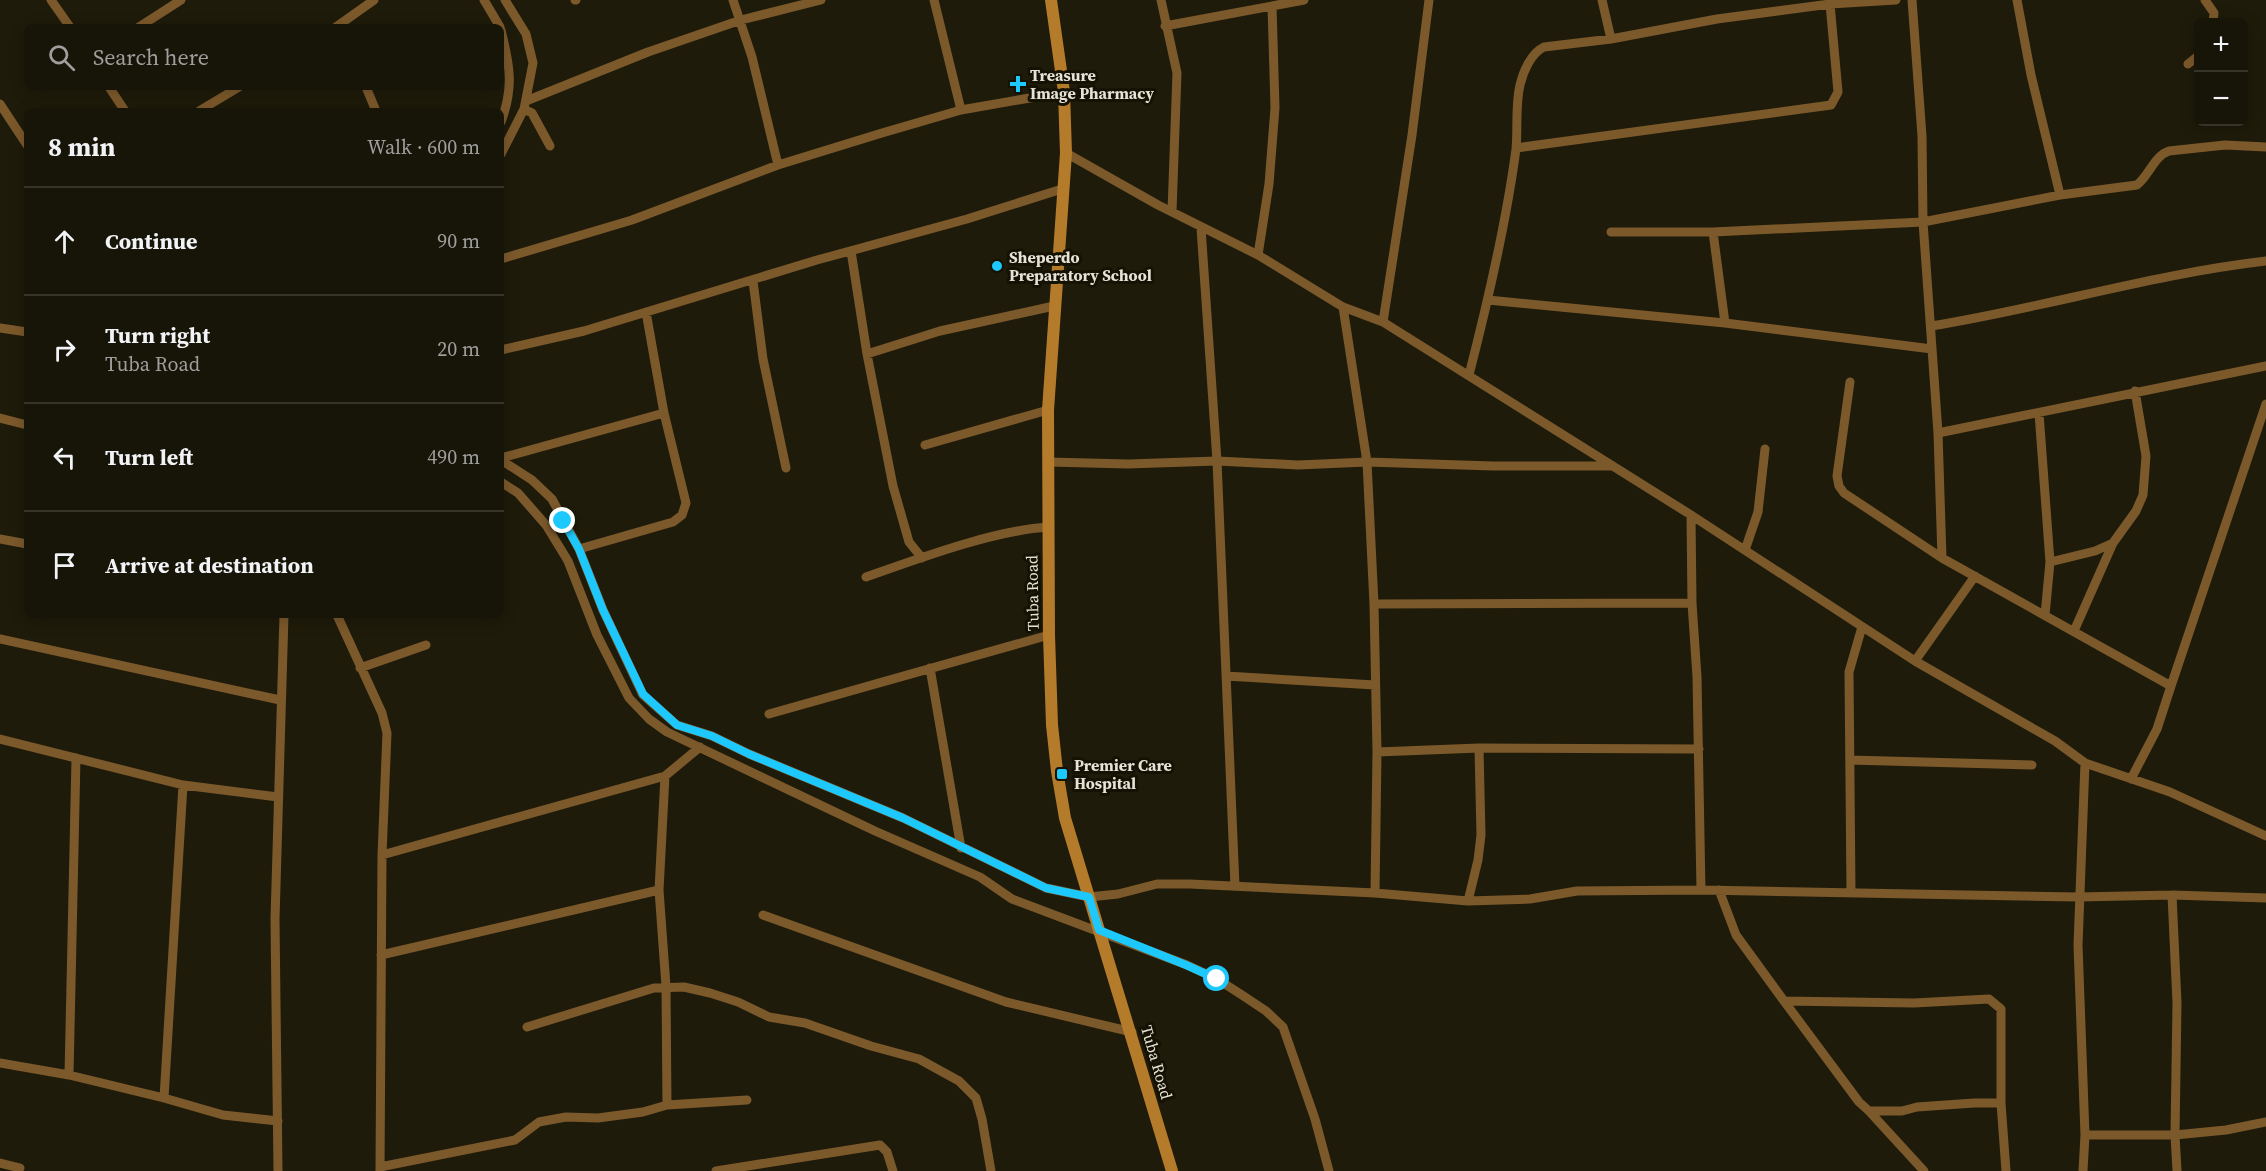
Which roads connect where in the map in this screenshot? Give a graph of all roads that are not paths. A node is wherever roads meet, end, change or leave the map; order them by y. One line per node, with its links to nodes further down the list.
1 (51, 0): 22 (street)
2 (181, 0): 23 (street)
3 (374, 0): 24 (street)
4 (484, 0): 25 (street)
5 (505, 0): 36 (street)
6 (733, 0): 21 (street)
7 (821, 0): 21 (street)
8 (934, 0): 40 (street)
9 (1051, 0): 34 (street, Tuba Road)
10 (1161, 0): 26 (street)
11 (1304, 0): 19 (street)
12 (1429, 0): 65 (street)
13 (1602, 0): 27 (street)
14 (1896, 0): 18 (street)
15 (1912, 0): 52 (street)
16 (2017, 0): 50 (street)
17 (2205, 0): 20 (street)
18 (1830, 4): 27 (street); 46 (street)
19 (1272, 6): 26 (street); 57 (street)
20 (2213, 18)
21 (741, 20): 36 (street); 48 (street)
22 (68, 24)
23 (144, 24)
24 (342, 24)
25 (499, 24)
26 (1165, 26): 51 (street)
27 (1611, 39): 46 (street)
28 (504, 41): 41 (street)
29 (2194, 60): 30 (street)
30 (2188, 64)
31 (112, 90): 37 (street)
32 (233, 90): 38 (street)
33 (367, 90): 39 (street)
34 (1064, 92): 40 (street); 47 (street, Tuba Road)
35 (0, 104): 42 (street)
36 (525, 105): 43 (street); 45 (street)
37 (122, 108)
38 (205, 108)
39 (375, 108)
40 (961, 110): 48 (street)
41 (504, 114)
42 (24, 140)
43 (550, 146)
44 (2266, 147): 50 (street)
45 (504, 148)
46 (1516, 148): 61 (street)
47 (1066, 153): 49 (street, Tuba Road); 51 (street)
48 (778, 165): 58 (street)
49 (1062, 189): 56 (street); 62 (street, Tuba Road)
50 (2060, 195): 52 (street)
51 (1172, 212): 53 (street)
52 (1923, 222): 55 (street); 67 (street)
53 (1201, 228): 57 (street); 88 (street)
54 (1611, 232): 55 (street)
55 (1713, 232): 66 (street)
56 (851, 251): 60 (street); 72 (street)
57 (1258, 255): 63 (street)
58 (504, 258)
59 (2266, 261): 67 (street)
60 (753, 281): 64 (street); 92 (street)
61 (1488, 300): 66 (street); 74 (street)
62 (1054, 306): 72 (street); 78 (street, Tuba Road)
63 (1343, 307): 65 (street); 90 (street)
64 (646, 312): 70 (street); 79 (street)
65 (1383, 322): 74 (street)
66 (1725, 323): 71 (street)
67 (1931, 326): 71 (street)
68 (0, 328): 69 (street)
69 (24, 332)
70 (504, 349)
71 (1932, 349): 83 (street)
72 (867, 354): 101 (street)
73 (2266, 366): 76 (street)
74 (1469, 375): 91 (street)
75 (1850, 382): 102 (street)
76 (2135, 392): 80 (street); 98 (street)
77 (2266, 404): 121 (street)
78 (1048, 410): 84 (street); 89 (street, Tuba Road)
79 (664, 413): 86 (street); 99 (street)
80 (2039, 413): 83 (street); 103 (street)
81 (0, 418): 82 (street)
82 (24, 424)
83 (1938, 433): 102 (street)
84 (925, 445)
85 (1765, 449): 100 (street)
86 (504, 458)
87 (504, 461): 99 (street)
88 (1217, 461): 89 (street); 90 (street); 119 (street)
89 (1048, 462): 95 (street, Tuba Road)
90 (1367, 462): 91 (street); 107 (street)
91 (1610, 466): 94 (street)
92 (786, 468)
93 (504, 484): 125 (street)
94 (1691, 515): 100 (street); 106 (street)
95 (1048, 528): 101 (street); 113 (street, Tuba Road)
96 (0, 539): 97 (street)
97 (24, 543)
98 (2114, 543): 103 (street); 112 (street)
99 (579, 549): 138 (street)
100 (1745, 550): 111 (street)
101 (922, 558): 105 (street)
102 (1942, 558): 104 (street)
103 (2050, 562): 108 (street)
104 (1975, 576): 108 (street); 116 (street)
105 (866, 577)
106 (1692, 603): 107 (street); 127 (street)
107 (1374, 604): 120 (street)
108 (2045, 615): 112 (street)
109 (284, 618): 122 (street)
110 (338, 618): 117 (street)
111 (1862, 627): 116 (street); 130 (street)
112 (2074, 631): 121 (street)
113 (1049, 635): 118 (street); 147 (street, Tuba Road)
114 (0, 639): 122 (street)
115 (426, 645): 117 (street)
116 (1915, 661): 131 (street)
117 (360, 668): 139 (street)
118 (930, 668): 123 (street); 138 (street)
119 (1226, 676): 120 (street); 140 (street)
120 (1375, 685): 128 (street)
121 (2171, 686): 134 (street)
122 (280, 700): 136 (street)
123 (769, 714)
124 (0, 739): 129 (street)
125 (700, 747): 133 (street); 152 (street)
126 (1479, 748): 127 (street); 128 (street); 150 (street)
127 (1699, 749): 142 (street)
128 (1377, 752): 145 (street)
129 (76, 758): 135 (street); 159 (street)
130 (1850, 760): 132 (street); 144 (street)
131 (2085, 763): 134 (street); 148 (street)
132 (2032, 765)
133 (665, 776): 139 (street); 141 (street)
134 (2131, 779): 137 (street)
135 (183, 785): 136 (street); 160 (street)
136 (278, 797): 165 (street)
137 (2266, 836)
138 (961, 848): 147 (street)
139 (382, 855): 153 (street)
140 (1235, 886): 145 (street); 147 (street)
141 (658, 890): 153 (street); 154 (street)
142 (1701, 890): 143 (street); 150 (street)
143 (1719, 890): 144 (street); 155 (street)
144 (1851, 892): 148 (street)
145 (1375, 893): 150 (street)
146 (2172, 895): 148 (street); 149 (street); 168 (street)
147 (1089, 897): 152 (street, Tuba Road)
148 (2079, 897): 167 (street)
149 (2266, 898)
150 (1468, 901)
151 (763, 915): 157 (street)
152 (1099, 930): 157 (street, Tuba Road); 178 (street)
153 (381, 955): 172 (street)
154 (666, 986): 156 (street); 163 (street); 176 (street)
155 (1784, 1001): 162 (street); 164 (street)
156 (527, 1027)
157 (1132, 1032): 177 (street, Tuba Road)
158 (0, 1063): 159 (street)
159 (69, 1075): 160 (street)
160 (164, 1098): 165 (street)
161 (747, 1100): 163 (street)
162 (2001, 1103): 164 (street); 180 (street)
163 (667, 1105): 172 (street)
164 (1869, 1111): 179 (street)
165 (278, 1121): 173 (street)
166 (2266, 1122): 168 (street)
167 (2085, 1135): 168 (street); 181 (street)
168 (2175, 1136): 182 (street)
169 (0, 1163): 171 (street)
170 (780, 1166): 174 (street); 175 (street)
171 (20, 1168)
172 (380, 1169)
173 (278, 1171)
174 (716, 1171)
175 (893, 1171)
176 (991, 1171)
177 (1169, 1171)
178 (1329, 1171)
179 (1924, 1171)
180 (2006, 1171)
181 (2083, 1171)
182 (2177, 1171)

